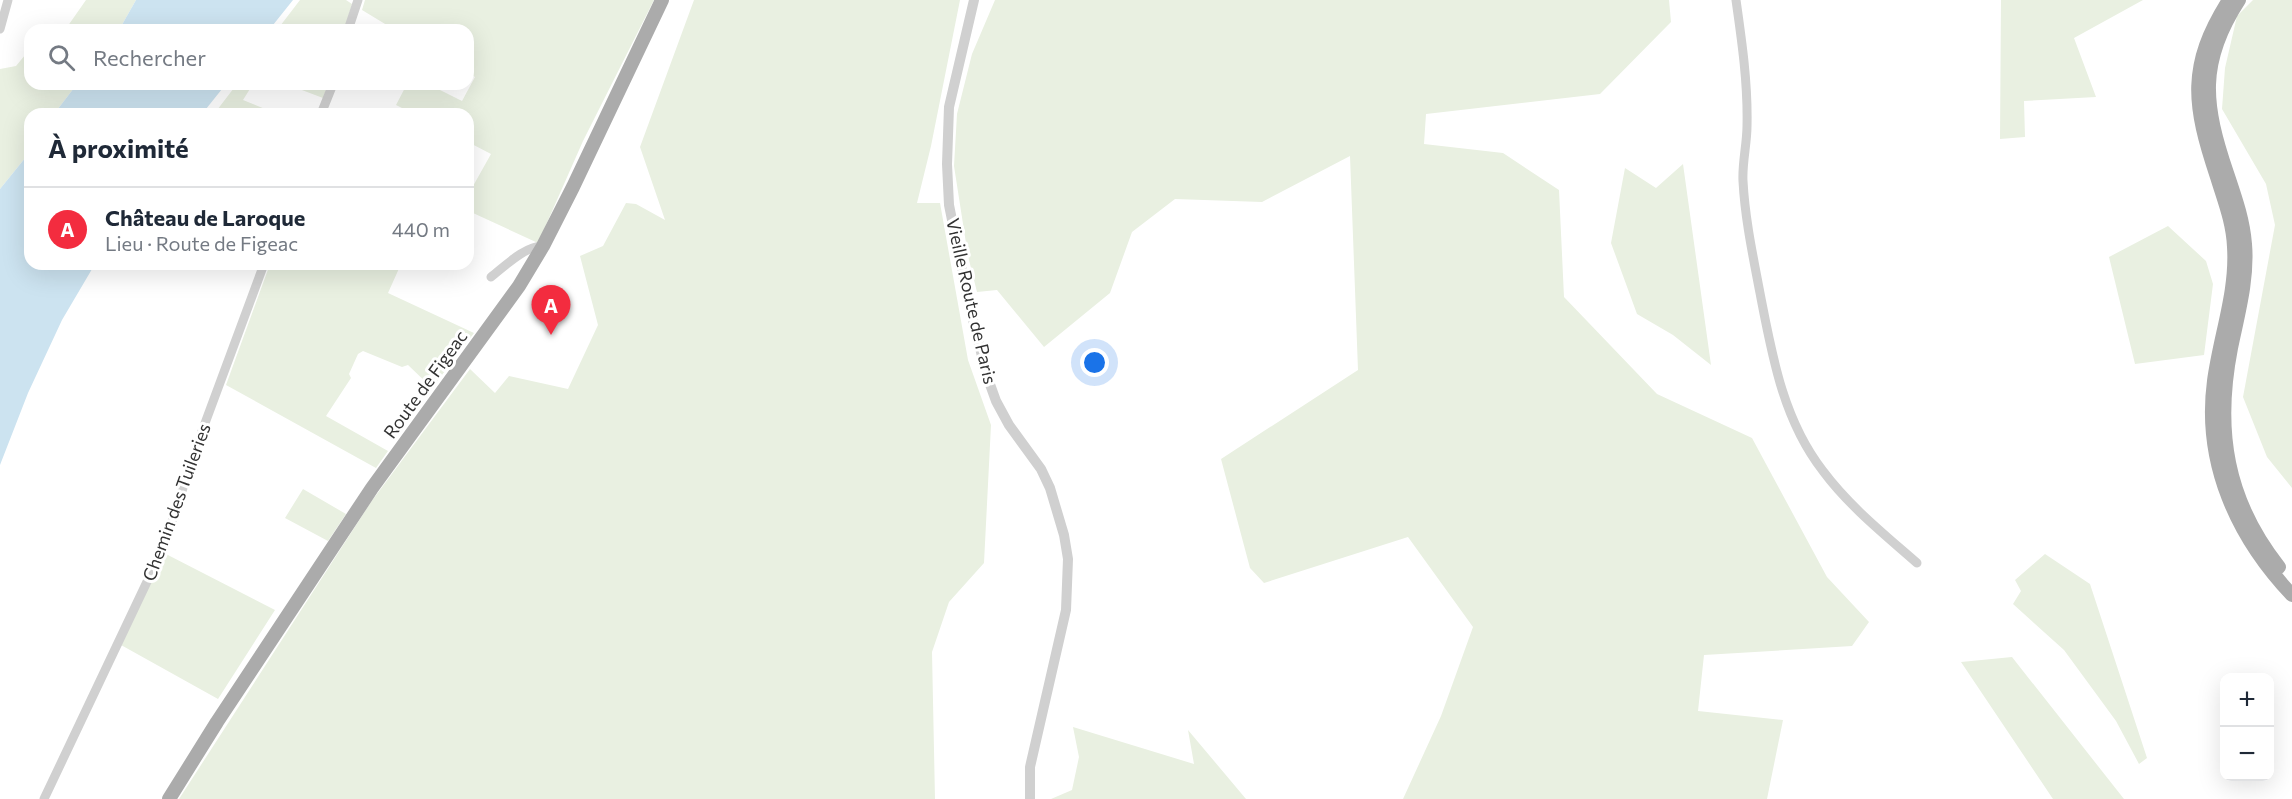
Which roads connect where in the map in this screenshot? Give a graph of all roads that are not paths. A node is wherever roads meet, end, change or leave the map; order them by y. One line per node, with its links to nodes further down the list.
1 (8, 0): 8 (street)
2 (358, 0): 9 (street)
3 (662, 0): 13 (main road, Route de Figeac)
4 (974, 0): 21 (street, Vieille Route de Paris)
5 (1736, 0): 16 (street)
6 (2229, 0): 18 (main road)
7 (2239, 0): 17 (main road)
8 (2, 18): 10 (street)
9 (350, 24)
10 (0, 29)
11 (331, 90): 12 (street)
12 (323, 108)
13 (543, 246): 15 (street); 20 (main road, Route de Figeac)
14 (262, 270): 19 (street, Chemin des Tuileries)
15 (490, 277)
16 (1917, 563)
17 (2292, 582)
18 (2292, 595)
19 (44, 799)
20 (169, 799)
21 (1030, 799)

